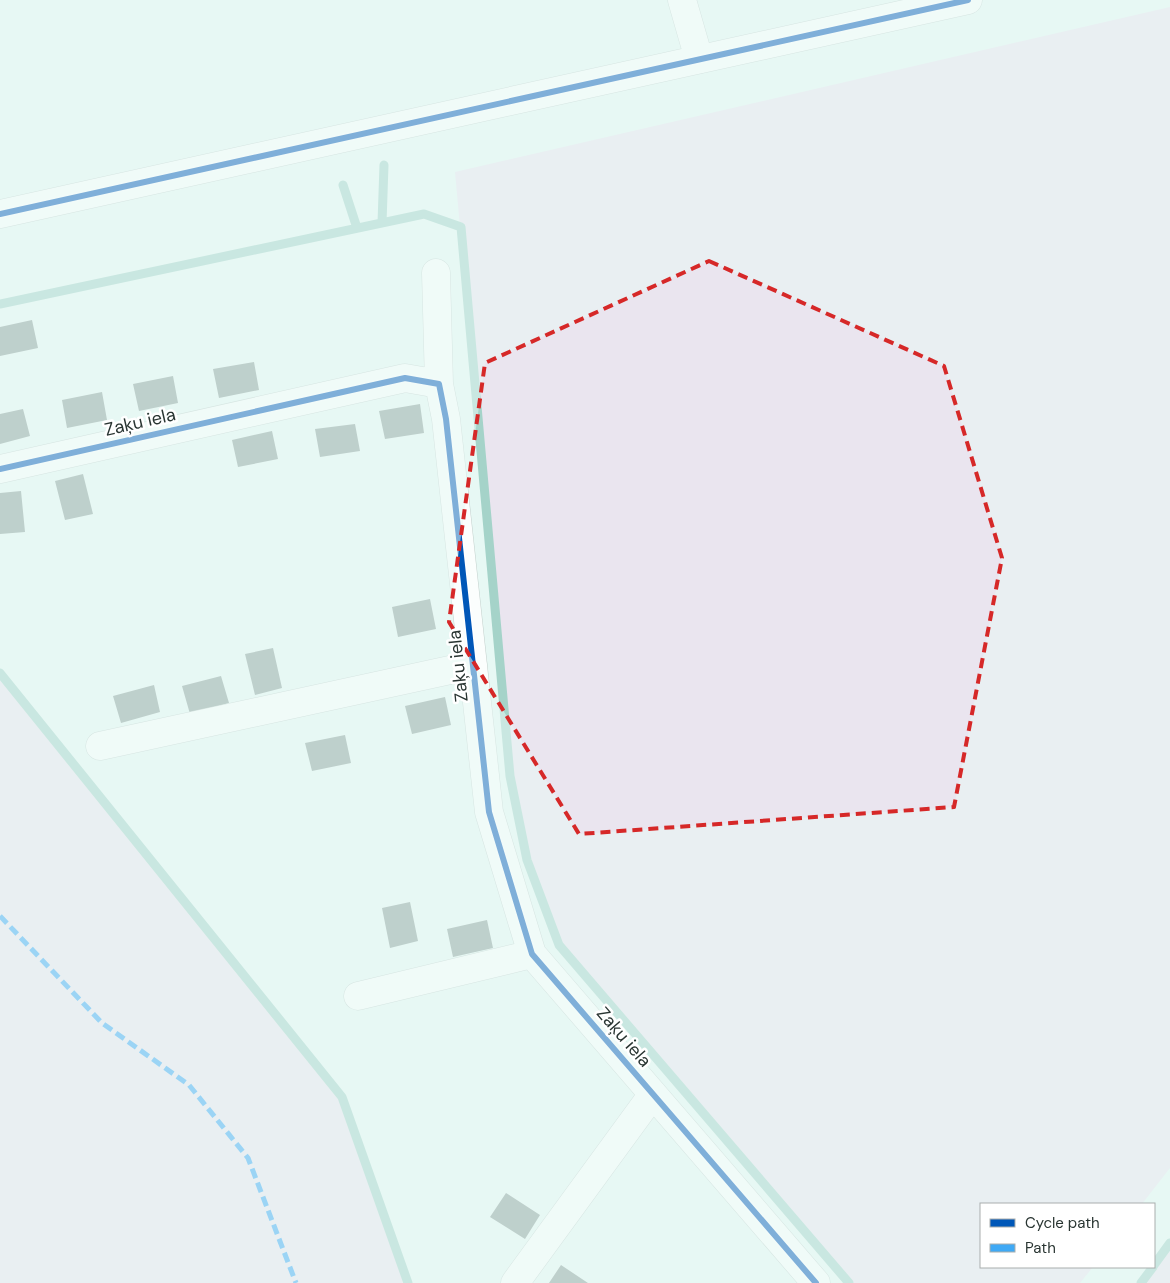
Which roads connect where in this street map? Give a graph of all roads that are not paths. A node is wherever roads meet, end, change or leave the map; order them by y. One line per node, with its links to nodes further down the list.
1 (682, 0): 3 (main road)
2 (968, 0): 3 (main road)
3 (699, 59): 4 (main road)
4 (0, 214)
5 (436, 272): 6 (main road)
6 (439, 384): 7 (main road, Zaķu iela); 8 (main road, Zaķu iela)
7 (0, 469)
8 (473, 665): 9 (main road); 10 (main road, Zaķu iela)
9 (100, 746)
10 (532, 954): 11 (main road); 12 (main road, Zaķu iela)
11 (358, 996)
12 (653, 1094): 13 (main road); 14 (main road, Zaķu iela)
13 (515, 1283)
14 (816, 1283)

